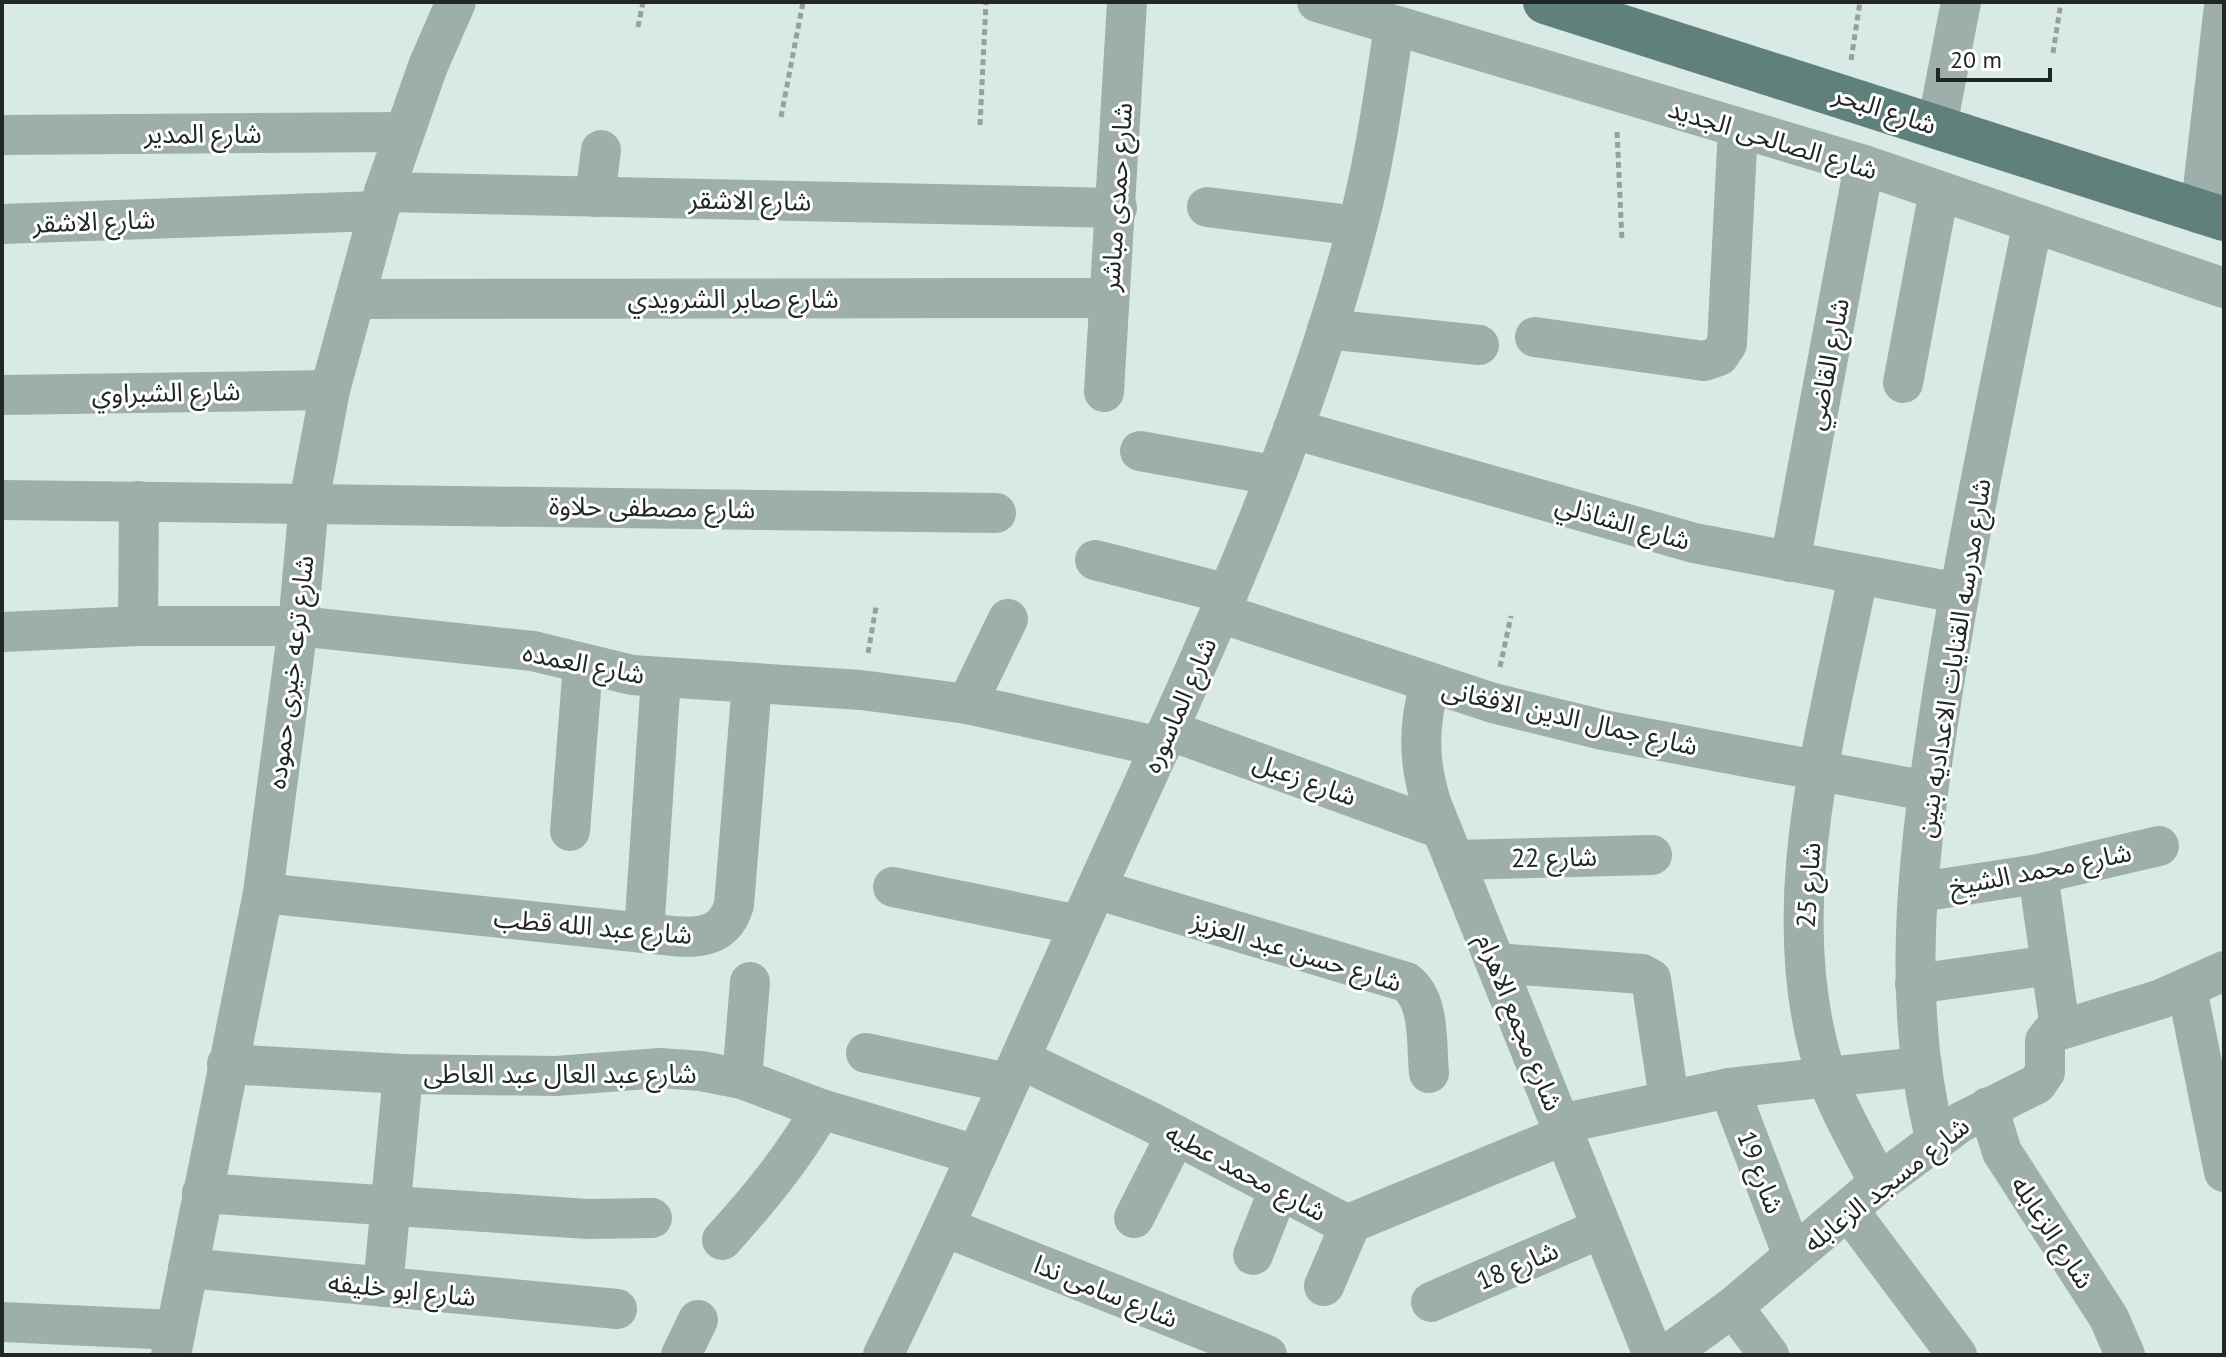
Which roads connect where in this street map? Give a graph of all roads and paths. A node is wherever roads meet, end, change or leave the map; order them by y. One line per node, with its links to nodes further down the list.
1 (456, 2): 21 (street, شارع ترعه خيرى حموده)
2 (643, 2): 12 (path)
3 (803, 2): 17 (path)
4 (986, 2): 18 (path)
5 (1127, 2): 29 (street, شارع حمدى مباشر)
6 (1317, 2): 13 (street, شارع الصالحى الجديد)
7 (1545, 2): 16 (main road, شارع البحر)
8 (1860, 2): 16 (path)
9 (1961, 2): 19 (street)
10 (2061, 2): 14 (path)
11 (2224, 6): 30 (street)
12 (638, 27)
13 (1394, 27): 15 (street, شارع الصالحى الجديد); 32 (street, شارع الماسوره)
14 (2053, 53)
15 (1615, 91): 20 (street, شارع الصالحى الجديد); 34 (path)
16 (1846, 97): 19 (main road, شارع البحر)
17 (781, 117)
18 (980, 125)
19 (1937, 126): 30 (main road, شارع البحر)
20 (1738, 128): 24 (street, شارع الصالحى الجديد); 39 (street)
21 (403, 132): 22 (street, شارع المدير); 27 (street, شارع ترعه خيرى حموده)
22 (2, 135)
23 (601, 150): 26 (street)
24 (1864, 165): 25 (street, شارع الصالحى الجديد); 53 (street, شارع القاضي)
25 (1939, 191): 33 (street, شارع الصالحى الجديد); 41 (street)
26 (595, 197): 27 (street, شارع الاشقر); 29 (street, شارع الاشقر)
27 (381, 202): 31 (street, شارع الاشقر); 37 (street, شارع ترعه خيرى حموده)
28 (1207, 207): 32 (street)
29 (1117, 208): 36 (street, شارع حمدى مباشر)
30 (2212, 216)
31 (2, 224)
32 (1357, 226): 38 (street, شارع الماسوره)
33 (2032, 226): 35 (street, شارع الصالحى الجديد); 55 (street, شارع مدرسه القنايات الاعداديه بنين)
34 (1622, 241)
35 (2221, 276)
36 (1109, 298): 37 (street, شارع صابر الشرويدي); 43 (street, شارع حمدى مباشر)
37 (356, 299): 42 (street, شارع ترعه خيرى حموده)
38 (1327, 329): 40 (street); 45 (street, شارع الماسوره)
39 (1535, 337)
40 (1479, 345)
41 (1903, 383)
42 (330, 390): 44 (street, شارع الشبراوي); 50 (street, شارع ترعه خيرى حموده)
43 (1104, 392)
44 (2, 395)
45 (1293, 429): 47 (street, شارع الماسوره); 53 (street, شارع الشاذلي)
46 (1140, 451): 47 (street)
47 (1273, 475): 56 (street, شارع الماسوره)
48 (2, 500): 49 (street, شارع مصطفى حلاوة)
49 (139, 501): 50 (street, شارع مصطفى حلاوة); 59 (street)
50 (309, 502): 51 (street, شارع مصطفى حلاوة); 60 (street, شارع ترعه خيرى حموده)
51 (996, 513)
52 (1095, 560): 56 (street, شارع جمال الدين الافغانى)
53 (1790, 562): 54 (street, شارع الشاذلي)
54 (1858, 576): 55 (street, شارع الشاذلي); 69 (street, شارع 25)
55 (1958, 593): 70 (street, شارع مدرسه القنايات الاعداديه بنين)
56 (1224, 604): 65 (street, شارع جمال الدين الافغانى); 68 (street, شارع الماسوره)
57 (1511, 616): 66 (path)
58 (1008, 619): 67 (street)
59 (138, 626): 60 (street, شارع العمده); 61 (street, شارع العمده)
60 (298, 626): 62 (street, شارع العمده); 79 (street, شارع ترعه خيرى حموده)
61 (2, 632)
62 (583, 664): 63 (street, شارع العمده); 71 (street)
63 (661, 677): 64 (street, شارع العمده); 81 (street)
64 (752, 683): 67 (street, شارع العمده); 81 (street, شارع عبد الله قطب)
65 (1430, 683): 66 (street, شارع جمال الدين الافغانى); 72 (street, شارع مجمع الاهرام)
66 (1493, 703): 69 (street, شارع جمال الدين الافغانى)
67 (967, 704): 68 (street, شارع العمده)
68 (1165, 738): 72 (street, شارع زعبل); 77 (street, شارع الماسوره)
69 (1819, 772): 70 (street, شارع جمال الدين الافغانى); 94 (street, شارع 25)
70 (1927, 791): 78 (street, شارع مدرسه القنايات الاعداديه بنين)
71 (570, 831)
72 (1448, 844): 74 (street, شارع 22); 82 (street, شارع مجمع الاهرام)
73 (2159, 846): 75 (street, شارع محمد الشيخ)
74 (1652, 855)
75 (2038, 874): 78 (street, شارع محمد الشيخ); 83 (street)
76 (893, 887): 80 (street)
77 (1096, 889): 80 (street, شارع الماسوره); 92 (street, شارع حسن عبد العزيز)
78 (1920, 892): 86 (street, شارع مدرسه القنايات الاعداديه بنين)
79 (263, 893): 81 (street, شارع عبد الله قطب); 89 (street, شارع ترعه خيرى حموده)
80 (1079, 925): 91 (street, شارع الماسوره)
81 (644, 933)
82 (1496, 963): 97 (street); 101 (street, شارع مجمع الاهرام)
83 (2051, 965): 86 (street); 87 (street)
84 (2214, 978): 87 (street); 100 (street)
85 (750, 982): 95 (street)
86 (1915, 984): 90 (street, شارع مدرسه القنايات الاعداديه بنين)
87 (2060, 1028): 98 (street, شارع مسجد الزعابله)
88 (866, 1053): 91 (street, شارع محمد عطيه)
89 (227, 1064): 93 (street, شارع عبد العال عبد العاطى); 108 (street, شارع ترعه خيرى حموده)
90 (1920, 1067): 94 (street, شارع محمد عطيه); 103 (street, شارع مدرسه القنايات الاعداديه بنين)
91 (1014, 1071): 102 (street, شارع محمد عطيه); 104 (street, شارع الماسوره)
92 (1429, 1073)
93 (403, 1074): 95 (street, شارع عبد العال عبد العاطى); 109 (street)
94 (1826, 1075): 96 (street, شارع محمد عطيه); 106 (street, شارع 25)
95 (742, 1079): 99 (street, شارع عبد العال عبد العاطى)
96 (1729, 1088): 97 (street, شارع محمد عطيه); 118 (street, شارع 19)
97 (1669, 1099): 101 (street, شارع محمد عطيه)
98 (1988, 1107): 103 (street, شارع مسجد الزعابله); 133 (street, شارع الزعابله)
99 (821, 1109): 104 (street, شارع عبد العال عبد العاطى); 116 (street)
100 (2217, 1114): 105 (street)
101 (1562, 1129): 113 (street, شارع محمد عطيه); 115 (street, شارع مجمع الاهرام)
102 (1176, 1135): 107 (street, شارع محمد عطيه); 112 (street)
103 (1936, 1141): 106 (street, شارع مسجد الزعابله)
104 (976, 1155): 114 (street, شارع الماسوره)
105 (2224, 1172)
106 (1879, 1183): 110 (street, شارع مسجد الزعابله)
107 (1279, 1189): 113 (street, شارع محمد عطيه); 117 (street)
108 (202, 1193): 109 (street); 119 (street, شارع ترعه خيرى حموده)
109 (390, 1207): 111 (street); 121 (street)
110 (1849, 1211): 118 (street, شارع مسجد الزعابله); 132 (street)
111 (652, 1218)
112 (1134, 1218)
113 (1351, 1223): 120 (street)
114 (945, 1227): 127 (street, شارع الماسوره); 128 (street, شارع سامى ندا)
115 (1602, 1228): 122 (street, شارع 18); 129 (street, شارع مجمع الاهرام)
116 (722, 1240)
117 (1253, 1255)
118 (1793, 1256): 123 (street, شارع مسجد الزعابله)
119 (188, 1268): 121 (street, شارع ابو خليفه); 126 (street, شارع ترعه خيرى حموده)
120 (1324, 1286)
121 (383, 1287): 124 (street, شارع ابو خليفه)
122 (1431, 1302)
123 (1733, 1307): 130 (street, شارع مسجد الزعابله); 131 (street)
124 (617, 1309)
125 (2, 1322): 126 (street)
126 (173, 1342)
127 (883, 1355)
128 (1267, 1355)
129 (1653, 1355)
130 (1667, 1355)
131 (1769, 1355)
132 (1957, 1355)
133 (2125, 1355)

